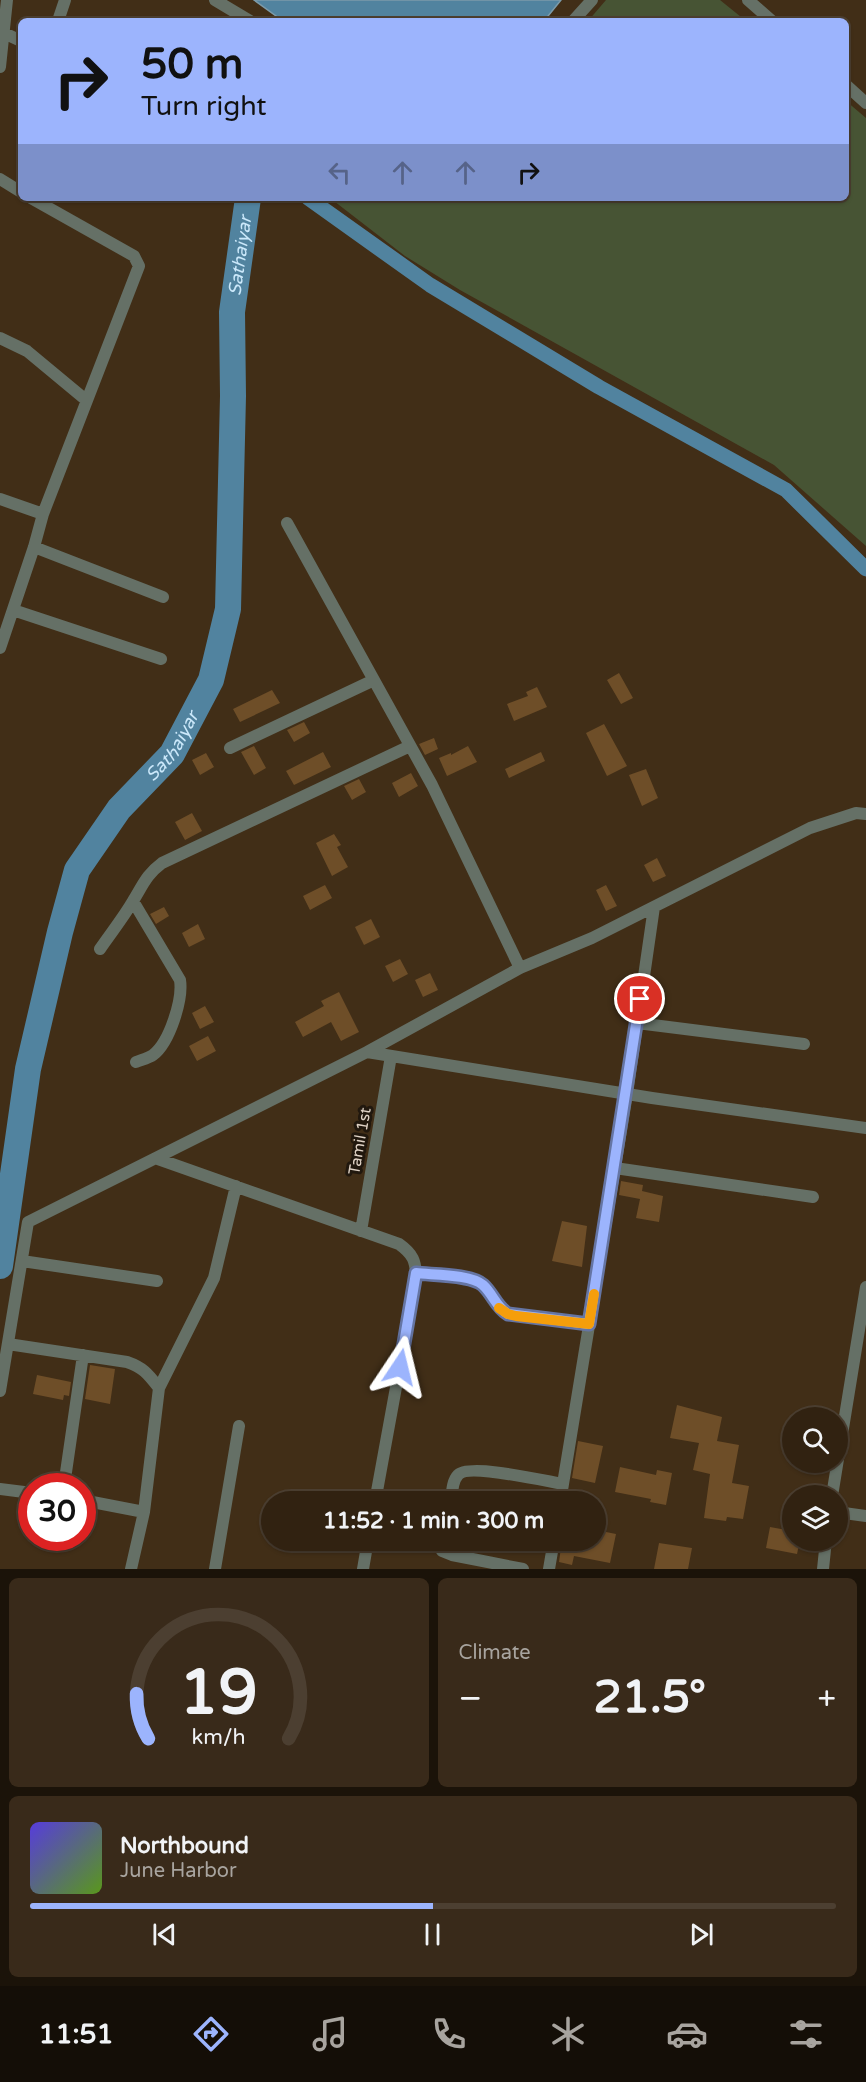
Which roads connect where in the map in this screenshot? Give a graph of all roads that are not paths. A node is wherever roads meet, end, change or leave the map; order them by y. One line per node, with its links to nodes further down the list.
1 (7, 0): 10 (street)
2 (65, 0): 6 (street)
3 (215, 0): 7 (street)
4 (592, 0): 8 (street)
5 (748, 0): 9 (street)
6 (59, 18)
7 (244, 18)
8 (576, 18)
9 (769, 18)
10 (4, 33): 11 (street); 12 (street)
11 (18, 40)
12 (0, 67)
13 (849, 88): 14 (street)
14 (866, 103)
15 (0, 179): 16 (street)
16 (18, 190)
17 (37, 201): 19 (street)
18 (0, 338): 19 (street)
19 (86, 400): 21 (street)
20 (0, 499): 21 (street)
21 (43, 514): 23 (street)
22 (287, 523): 28 (street)
23 (34, 547): 24 (street); 25 (street)
24 (163, 597)
25 (13, 610): 26 (street); 27 (street)
26 (0, 648)
27 (161, 659)
28 (374, 680): 29 (street); 30 (street)
29 (410, 746): 32 (street); 35 (street)
30 (230, 748)
31 (866, 814): 33 (street)
32 (133, 901): 34 (street); 40 (street)
33 (654, 907): 35 (street); 36 (street)
34 (100, 949)
35 (520, 968): 38 (street)
36 (637, 1023): 37 (street); 41 (street)
37 (804, 1044)
38 (367, 1052): 39 (street); 43 (street)
39 (391, 1056): 41 (street); 47 (street, Tamil 1st)
40 (136, 1062)
41 (627, 1094): 42 (street); 44 (street)
42 (866, 1128)
43 (158, 1159): 45 (street); 48 (street)
44 (615, 1168): 46 (street); 53 (street)
45 (236, 1186): 47 (street); 56 (street)
46 (813, 1197)
47 (361, 1231): 49 (street)
48 (22, 1261): 50 (street); 54 (street)
49 (416, 1273): 53 (street); 64 (street)
50 (157, 1281)
51 (866, 1287): 52 (street)
52 (863, 1321): 61 (street)
53 (589, 1324): 60 (street)
54 (8, 1344): 55 (street); 57 (street)
55 (83, 1355): 56 (street); 59 (street)
56 (159, 1388): 68 (street)
57 (0, 1391)
58 (239, 1426): 76 (street)
59 (66, 1473)
60 (563, 1484): 65 (street); 66 (street)
61 (834, 1485)
62 (0, 1489): 63 (street)
63 (18, 1491)
64 (377, 1491)
65 (452, 1491)
66 (562, 1491)
67 (96, 1503): 68 (street)
68 (144, 1512): 75 (street)
69 (848, 1514): 70 (street)
70 (866, 1516)
71 (366, 1551): 77 (street)
72 (447, 1551): 78 (street)
73 (552, 1551): 79 (street)
74 (825, 1551): 80 (street)
75 (131, 1569)
76 (215, 1569)
77 (363, 1569)
78 (523, 1569)
79 (549, 1569)
80 (823, 1569)

